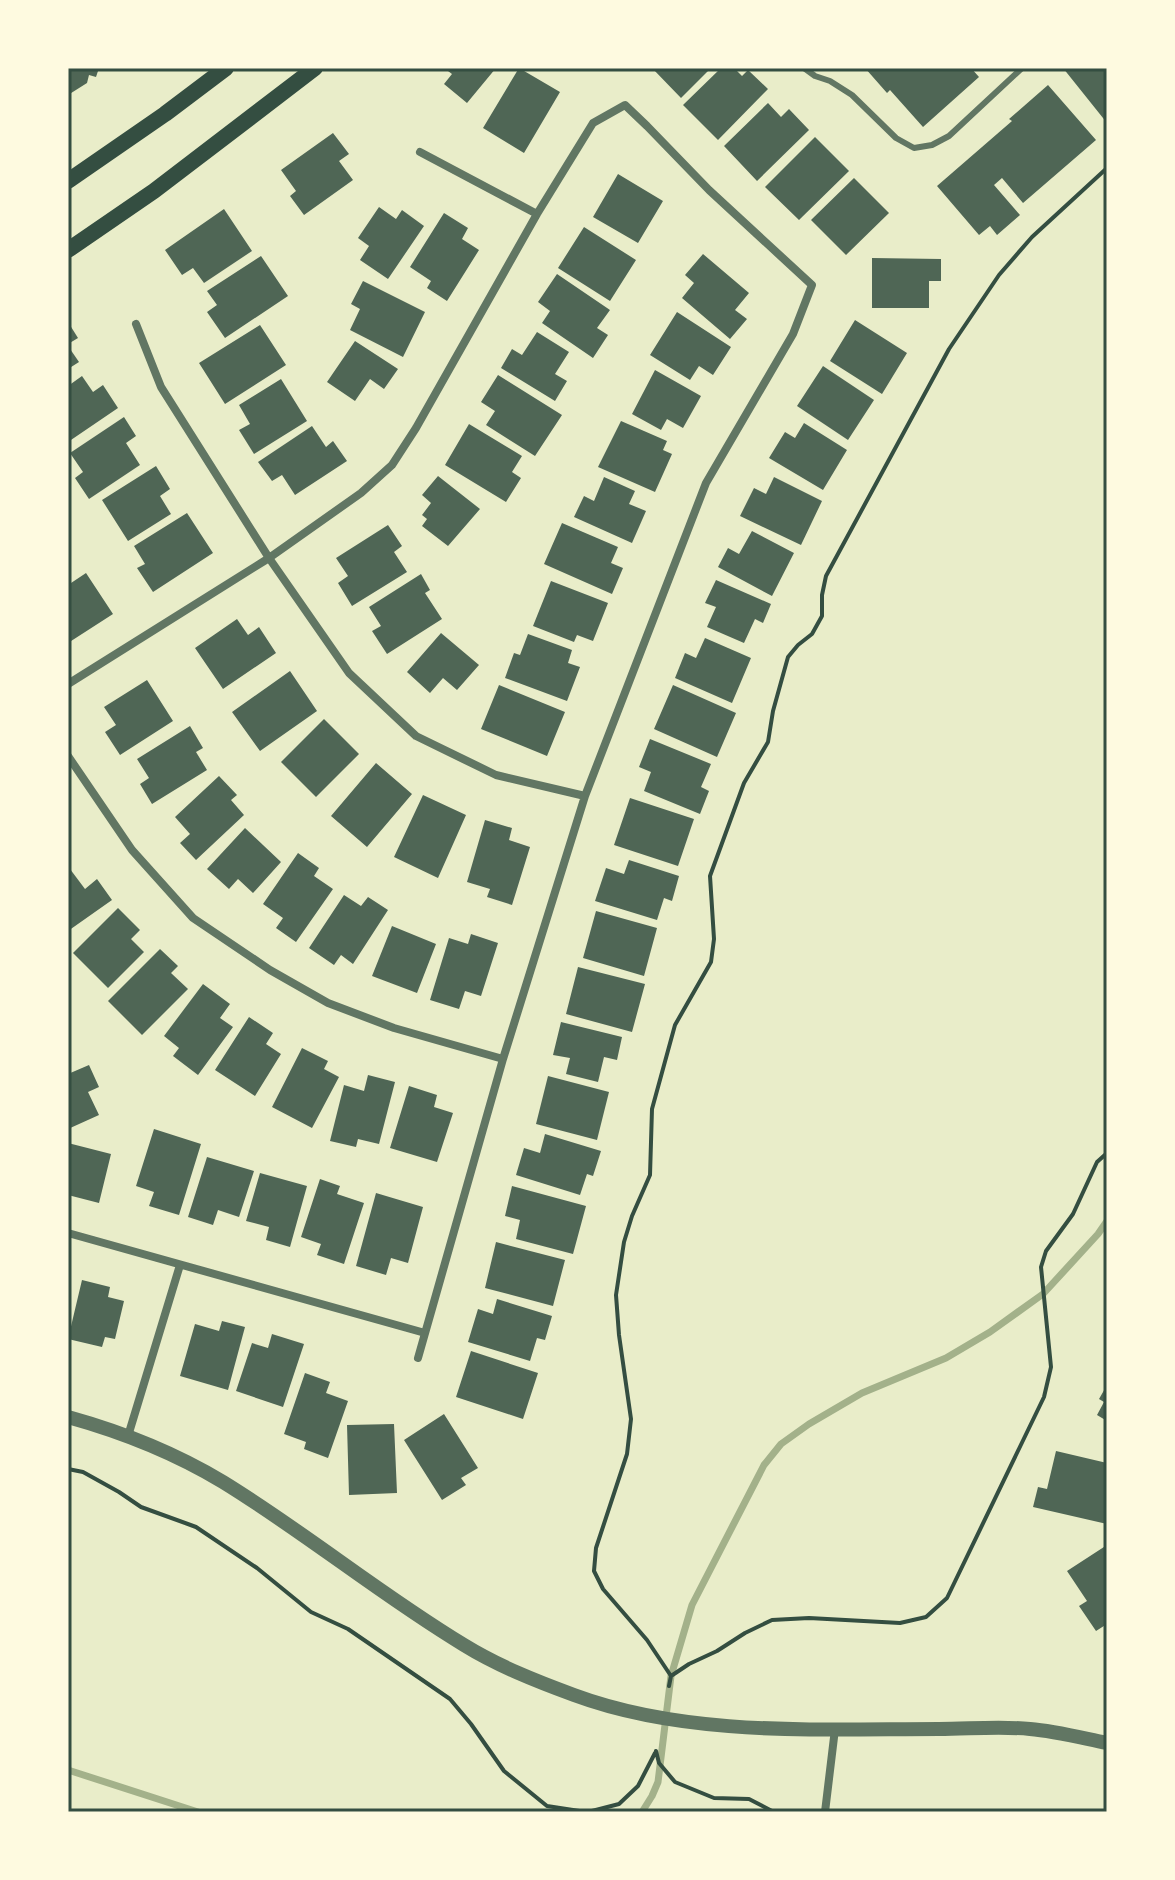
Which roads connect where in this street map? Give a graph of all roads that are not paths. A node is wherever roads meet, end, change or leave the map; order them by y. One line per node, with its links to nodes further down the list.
1 (226, 68): 6 (main road)
2 (315, 68): 8 (main road)
3 (804, 68): 4 (lane)
4 (1022, 68)
5 (420, 152): 7 (street)
6 (68, 181)
7 (537, 214): 10 (street); 13 (street)
8 (68, 250)
9 (136, 324): 10 (street)
10 (269, 558): 11 (street); 13 (street)
11 (68, 684)
12 (68, 756): 14 (street)
13 (585, 796): 14 (street)
14 (503, 1059): 17 (street)
15 (68, 1233): 16 (street)
16 (180, 1265): 17 (street); 20 (street)
17 (425, 1333): 18 (street)
18 (418, 1358)
19 (68, 1417): 20 (street)
20 (128, 1436): 21 (street)
21 (835, 1729): 22 (street); 23 (street)
22 (1107, 1743)
23 (825, 1812)

